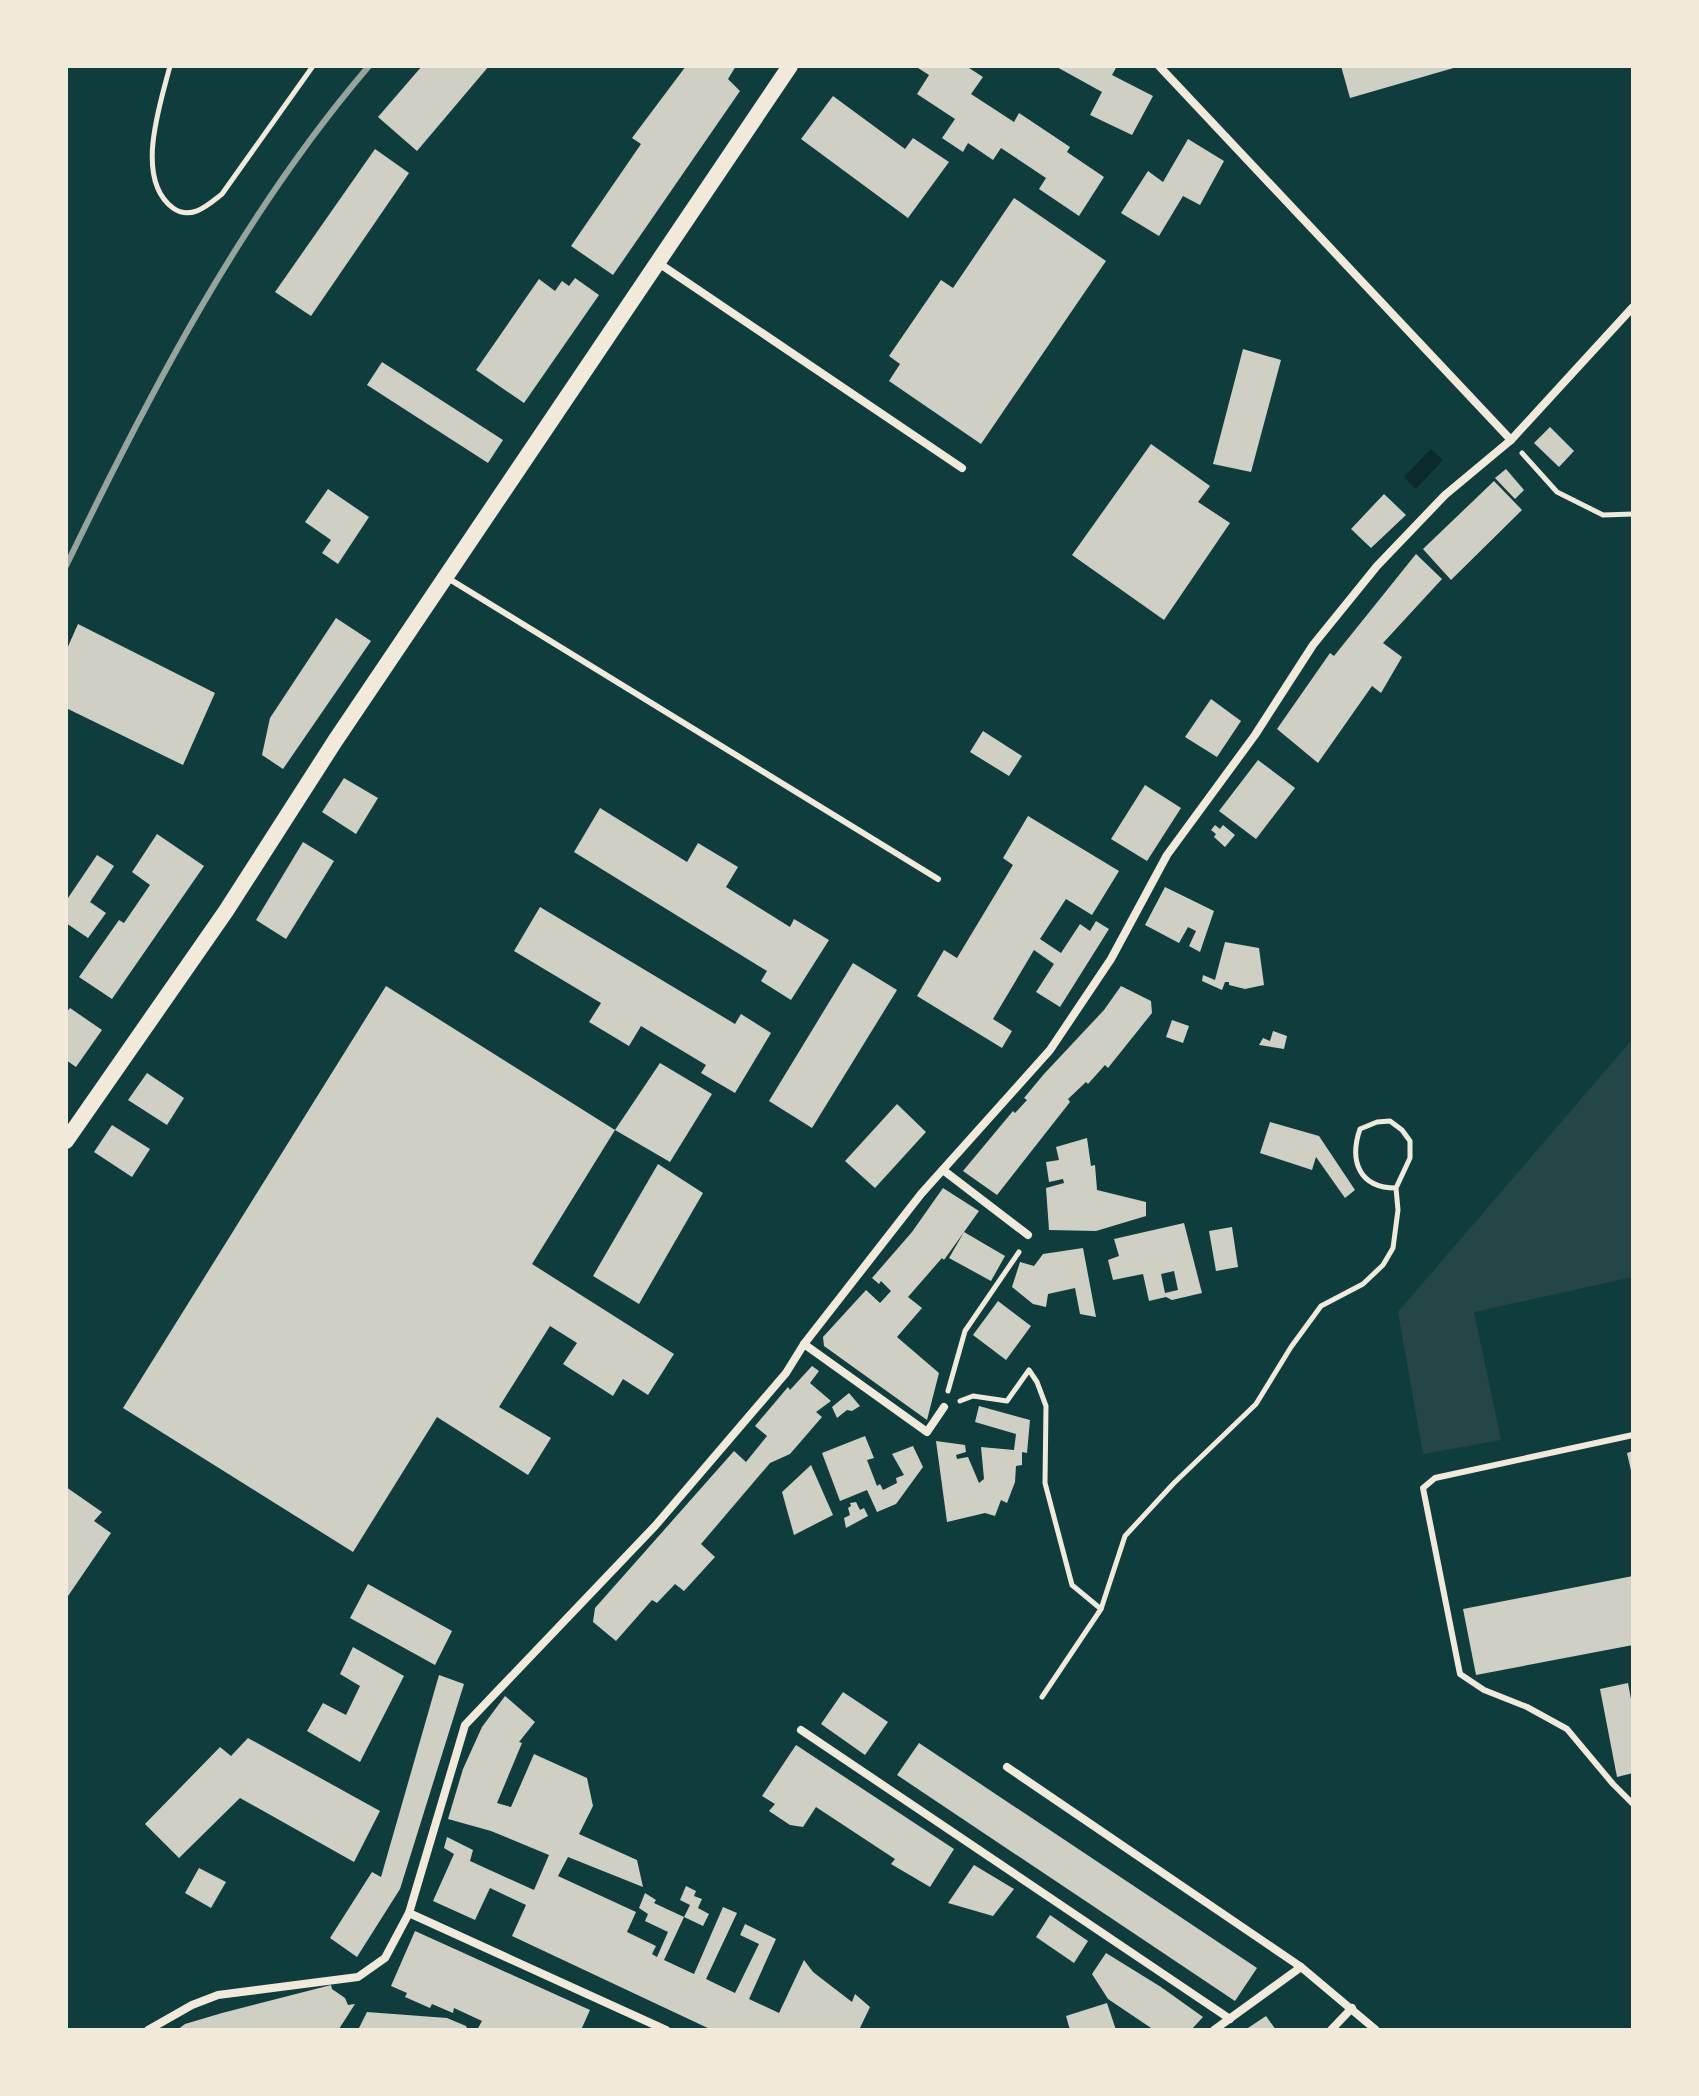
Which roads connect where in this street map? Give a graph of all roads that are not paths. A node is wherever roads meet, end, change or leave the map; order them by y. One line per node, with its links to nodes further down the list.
1 (790, 66): 3 (main road)
2 (1159, 66): 5 (street)
3 (657, 261): 6 (street); 7 (main road)
4 (1633, 307): 5 (street)
5 (1511, 440): 10 (street)
6 (962, 468)
7 (446, 577): 8 (lane); 9 (main road)
8 (938, 879)
9 (66, 1141)
10 (943, 1170): 11 (street); 12 (street)
11 (1028, 1235)
12 (804, 1344): 13 (street); 18 (street)
13 (944, 1407)
14 (1633, 1435): 17 (lane)
15 (801, 1730): 21 (street)
16 (1007, 1767): 19 (street)
17 (1633, 1804)
18 (409, 1913): 22 (street); 23 (street)
19 (1301, 1967): 20 (street); 21 (street)
20 (1352, 2008): 25 (street); 26 (street)
21 (1230, 2019): 24 (street)
22 (148, 2030)
23 (666, 2030)
24 (1214, 2030)
25 (1331, 2030)
26 (1376, 2030)

